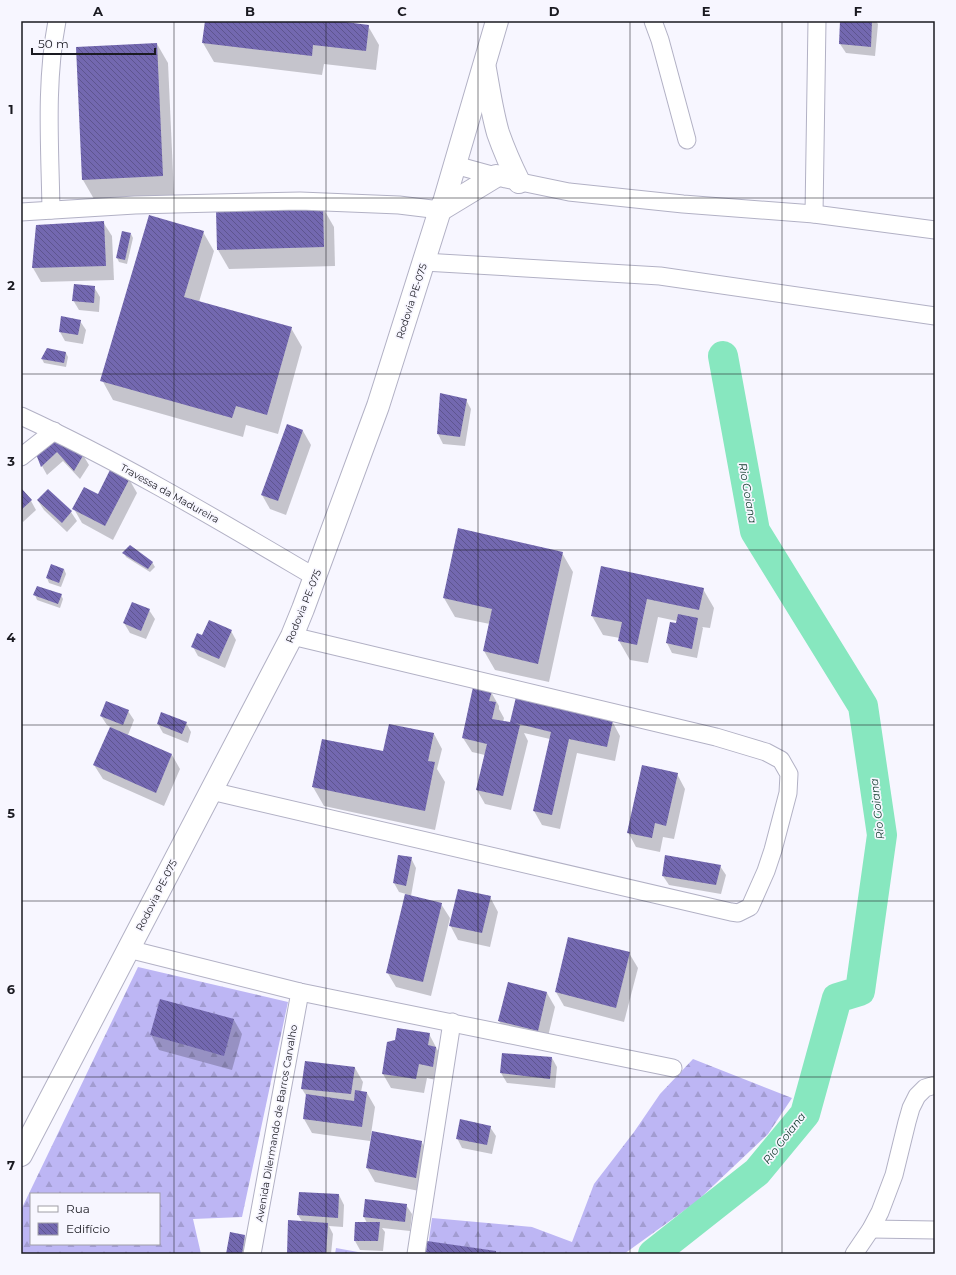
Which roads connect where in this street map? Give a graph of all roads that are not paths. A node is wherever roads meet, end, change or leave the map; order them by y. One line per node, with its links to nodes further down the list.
1 (56, 21): 10 (street)
2 (497, 21): 5 (main road, Rodovia PE-075)
3 (654, 21): 6 (street)
4 (817, 21): 13 (street)
5 (485, 64): 7 (main road, Rodovia PE-075); 9 (main road)
6 (687, 140)
7 (455, 165): 8 (street); 11 (main road, Rodovia PE-075)
8 (496, 176): 9 (street); 11 (main road)
9 (519, 182): 13 (street)
10 (52, 210): 11 (street); 12 (street)
11 (440, 210): 15 (main road, Rodovia PE-075)
12 (21, 212)
13 (814, 214): 14 (street)
14 (935, 230)
15 (424, 262): 16 (street); 20 (main road, Rodovia PE-075)
16 (935, 316)
17 (21, 416): 18 (street, Travessa da Madureira)
18 (54, 431): 19 (street); 20 (street, Travessa da Madureira)
19 (21, 457)
20 (315, 577): 21 (main road, Rodovia PE-075)
21 (292, 636): 22 (main road, Rodovia PE-075); 22 (street)
22 (210, 791): 23 (main road, Rodovia PE-075)
23 (128, 950): 24 (street); 28 (main road, Rodovia PE-075)
24 (300, 992): 25 (street); 31 (street, Avenida Dilermando de Barros Carvalho)
25 (452, 1022): 26 (street); 32 (street)
26 (672, 1068)
27 (935, 1085): 29 (street)
28 (21, 1155)
29 (871, 1229): 30 (street); 33 (street)
30 (935, 1230)
31 (252, 1254)
32 (416, 1254)
33 (854, 1254)

